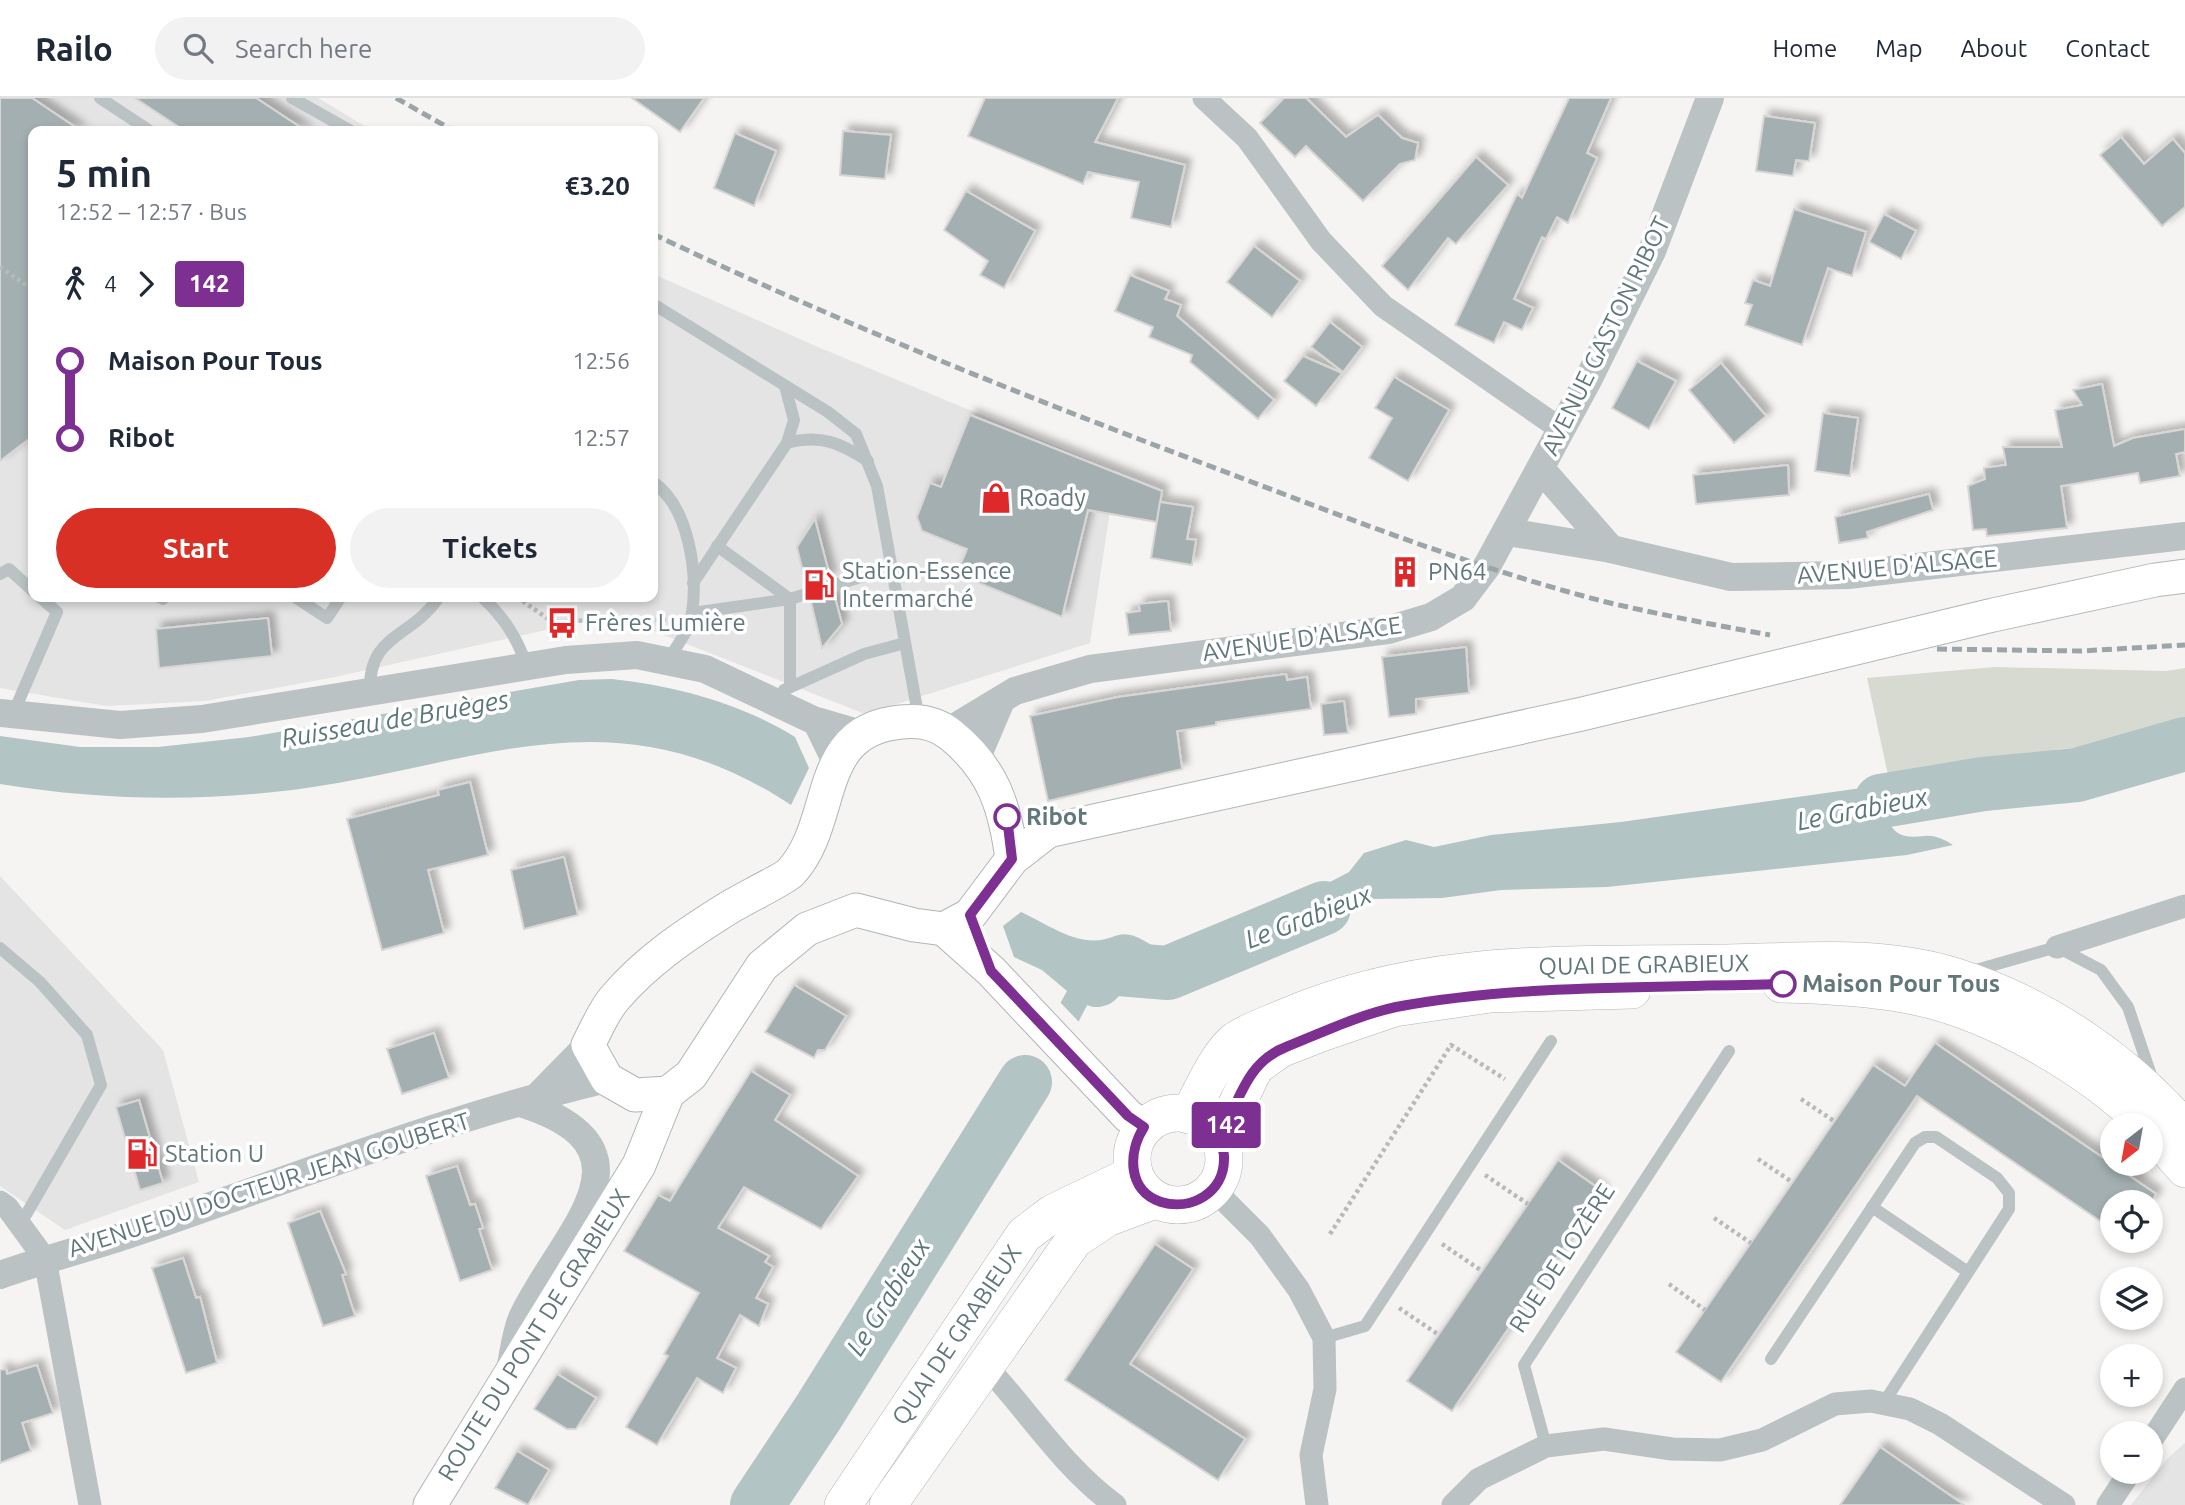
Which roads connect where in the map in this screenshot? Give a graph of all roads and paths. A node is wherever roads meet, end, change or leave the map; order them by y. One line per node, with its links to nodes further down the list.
1 (100, 98): 5 (lane)
2 (292, 98): 6 (lane)
3 (1204, 98): 11 (street)
4 (1710, 98): 11 (street, AVENUE GASTON RIBOT)
5 (142, 126)
6 (342, 126)
7 (0, 267): 8 (path)
8 (28, 287)
9 (658, 307): 10 (lane)
10 (785, 386): 12 (lane); 13 (lane)
11 (1562, 430): 14 (street, AVENUE GASTON RIBOT)
12 (787, 443): 13 (lane); 18 (lane)
13 (869, 462): 20 (lane)
14 (1541, 469): 16 (street, AVENUE GASTON RIBOT); 19 (street)
15 (658, 488): 23 (lane)
16 (1508, 532): 19 (street, AVENUE D'ALSACE); 38 (street, AVENUE D'ALSACE)
17 (2185, 536): 19 (street, AVENUE D'ALSACE)
18 (717, 546): 23 (lane); 25 (lane)
19 (1611, 549)
20 (893, 568): 25 (lane); 33 (lane)
21 (0, 574): 24 (lane)
22 (2185, 576): 46 (main road)
23 (694, 583): 32 (lane)
24 (28, 586)
25 (790, 599): 32 (lane); 37 (lane)
26 (46, 602): 39 (lane)
27 (303, 602): 28 (lane)
28 (338, 602)
29 (436, 602): 36 (lane)
30 (487, 602): 35 (lane)
31 (524, 602): 32 (path)
32 (691, 618): 34 (lane)
33 (905, 643): 37 (lane); 41 (lane)
34 (667, 662): 35 (street); 37 (street)
35 (527, 667): 36 (street)
36 (370, 692): 39 (street)
37 (779, 692): 40 (street)
38 (1000, 703): 41 (street, AVENUE D'ALSACE); 43 (street)
39 (7, 714)
40 (813, 720): 42 (street); 44 (street)
41 (933, 726): 42 (main road); 43 (main road)
42 (861, 734): 44 (main road)
43 (977, 757): 45 (main road)
44 (836, 760): 54 (main road)
45 (1007, 817): 46 (main road); 47 (main road)
46 (1048, 831): 47 (main road)
47 (1012, 859): 49 (main road)
48 (2185, 906): 50 (street)
49 (957, 922): 58 (main road); 66 (main road)
50 (2057, 947): 52 (lane); 63 (lane)
51 (0, 948): 82 (lane)
52 (1954, 976): 62 (main road, QUAI DE GRABIEUX); 64 (main road, QUAI DE GRABIEUX)
53 (1551, 1041): 57 (lane)
54 (588, 1045): 56 (main road); 60 (street, AVENUE DU DOCTEUR JEAN GOUBERT)
55 (1729, 1051): 101 (lane, RUE DE LOZÈRE)
56 (621, 1087): 58 (main road); 60 (street, AVENUE DU DOCTEUR JEAN GOUBERT); 72 (main road, ROUTE DU PONT DE GRABIEUX)
57 (1520, 1088): 73 (lane); 84 (path)
58 (668, 1093): 72 (main road, ROUTE DU PONT DE GRABIEUX)
59 (1801, 1099): 65 (path)
60 (529, 1100): 86 (street, AVENUE DU DOCTEUR JEAN GOUBERT); 97 (street)
61 (2144, 1113): 70 (main road, QUAI DE GRABIEUX)
62 (2148, 1113)
63 (2152, 1113)
64 (1189, 1115): 66 (main road); 70 (main road)
65 (1834, 1121)
66 (1136, 1122): 76 (main road)
67 (2163, 1122): 68 (main road, QUAI DE GRABIEUX)
68 (2185, 1129)
69 (2163, 1135): 74 (main road, QUAI DE GRABIEUX)
70 (1220, 1139): 77 (main road)
71 (1758, 1159): 75 (path)
72 (639, 1165): 97 (main road, ROUTE DU PONT DE GRABIEUX)
73 (1470, 1165): 79 (path); 83 (lane)
74 (2185, 1169)
75 (1792, 1182)
76 (1144, 1187): 77 (main road); 96 (main road, QUAI DE GRABIEUX); 105 (main road, QUAI DE GRABIEUX)
77 (1213, 1189): 94 (street)
78 (0, 1202): 82 (street)
79 (1528, 1204)
80 (1872, 1207): 88 (lane); 88 (lane); 95 (lane)
81 (1714, 1219): 85 (path)
82 (20, 1225): 86 (street)
83 (1426, 1233): 87 (path); 91 (lane)
84 (1330, 1234)
85 (1751, 1242)
86 (44, 1259): 89 (street, AVENUE DU DOCTEUR JEAN GOUBERT); 103 (street)
87 (1482, 1271)
88 (1968, 1272): 99 (lane)
89 (0, 1275)
90 (1669, 1284): 92 (path)
91 (1383, 1298): 93 (path); 94 (lane)
92 (1705, 1310)
93 (1439, 1335)
94 (1324, 1338): 108 (street)
95 (1771, 1359)
96 (985, 1365): 106 (main road, QUAI DE GRABIEUX); 107 (street)
97 (508, 1379): 104 (main road, ROUTE DU PONT DE GRABIEUX)
98 (2185, 1389): 100 (street)
99 (1883, 1404): 101 (street); 110 (street)
100 (2163, 1423)
101 (1546, 1446): 109 (street)
102 (2122, 1484): 111 (street)
103 (90, 1505)
104 (430, 1505)
105 (843, 1505)
106 (888, 1505)
107 (1115, 1505)
108 (1317, 1505)
109 (1453, 1505)
110 (2064, 1505)
111 (2108, 1505)

